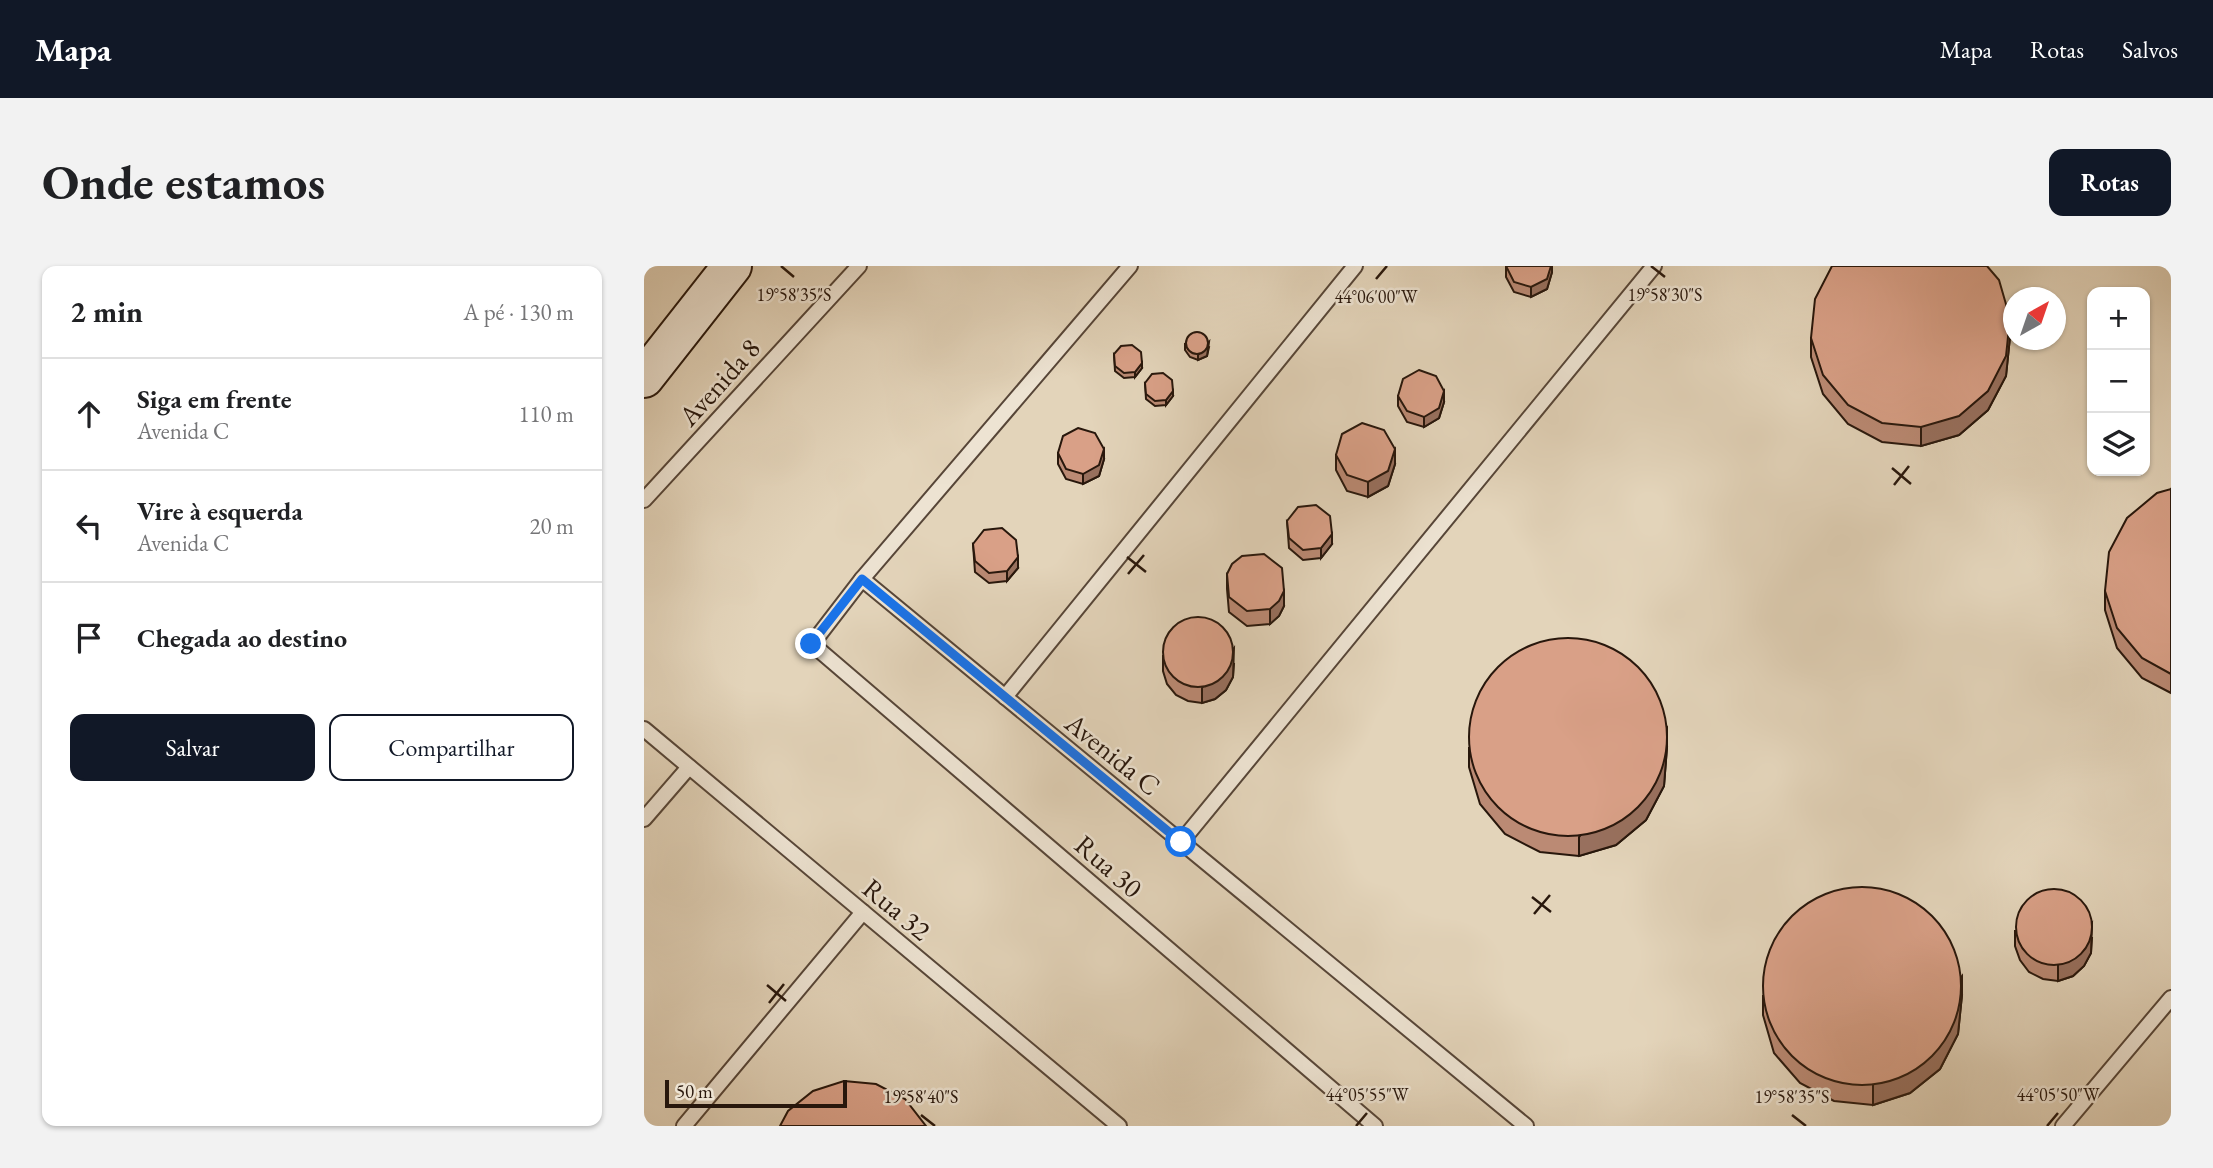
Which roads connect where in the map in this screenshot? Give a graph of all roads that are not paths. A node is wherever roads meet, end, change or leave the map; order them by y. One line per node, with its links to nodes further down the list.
1 (732, 266): 6 (main road)
2 (859, 266): 7 (lane, Avenida 8)
3 (1130, 266): 8 (lane)
4 (1355, 266): 9 (lane)
5 (1654, 266): 13 (lane)
6 (644, 378)
7 (644, 500)
8 (862, 579): 9 (lane, Avenida C); 18 (lane, Rua 30)
9 (1005, 696): 13 (lane, Avenida C)
10 (644, 729): 11 (lane, Rua 32)
11 (689, 767): 12 (lane); 14 (lane, Rua 32)
12 (644, 819)
13 (1181, 842): 19 (lane, Avenida C)
14 (863, 912): 16 (lane); 17 (lane, Rua 32)
15 (2171, 998): 20 (lane)
16 (684, 1126)
17 (1119, 1126)
18 (1375, 1126)
19 (1526, 1126)
20 (2063, 1126)

